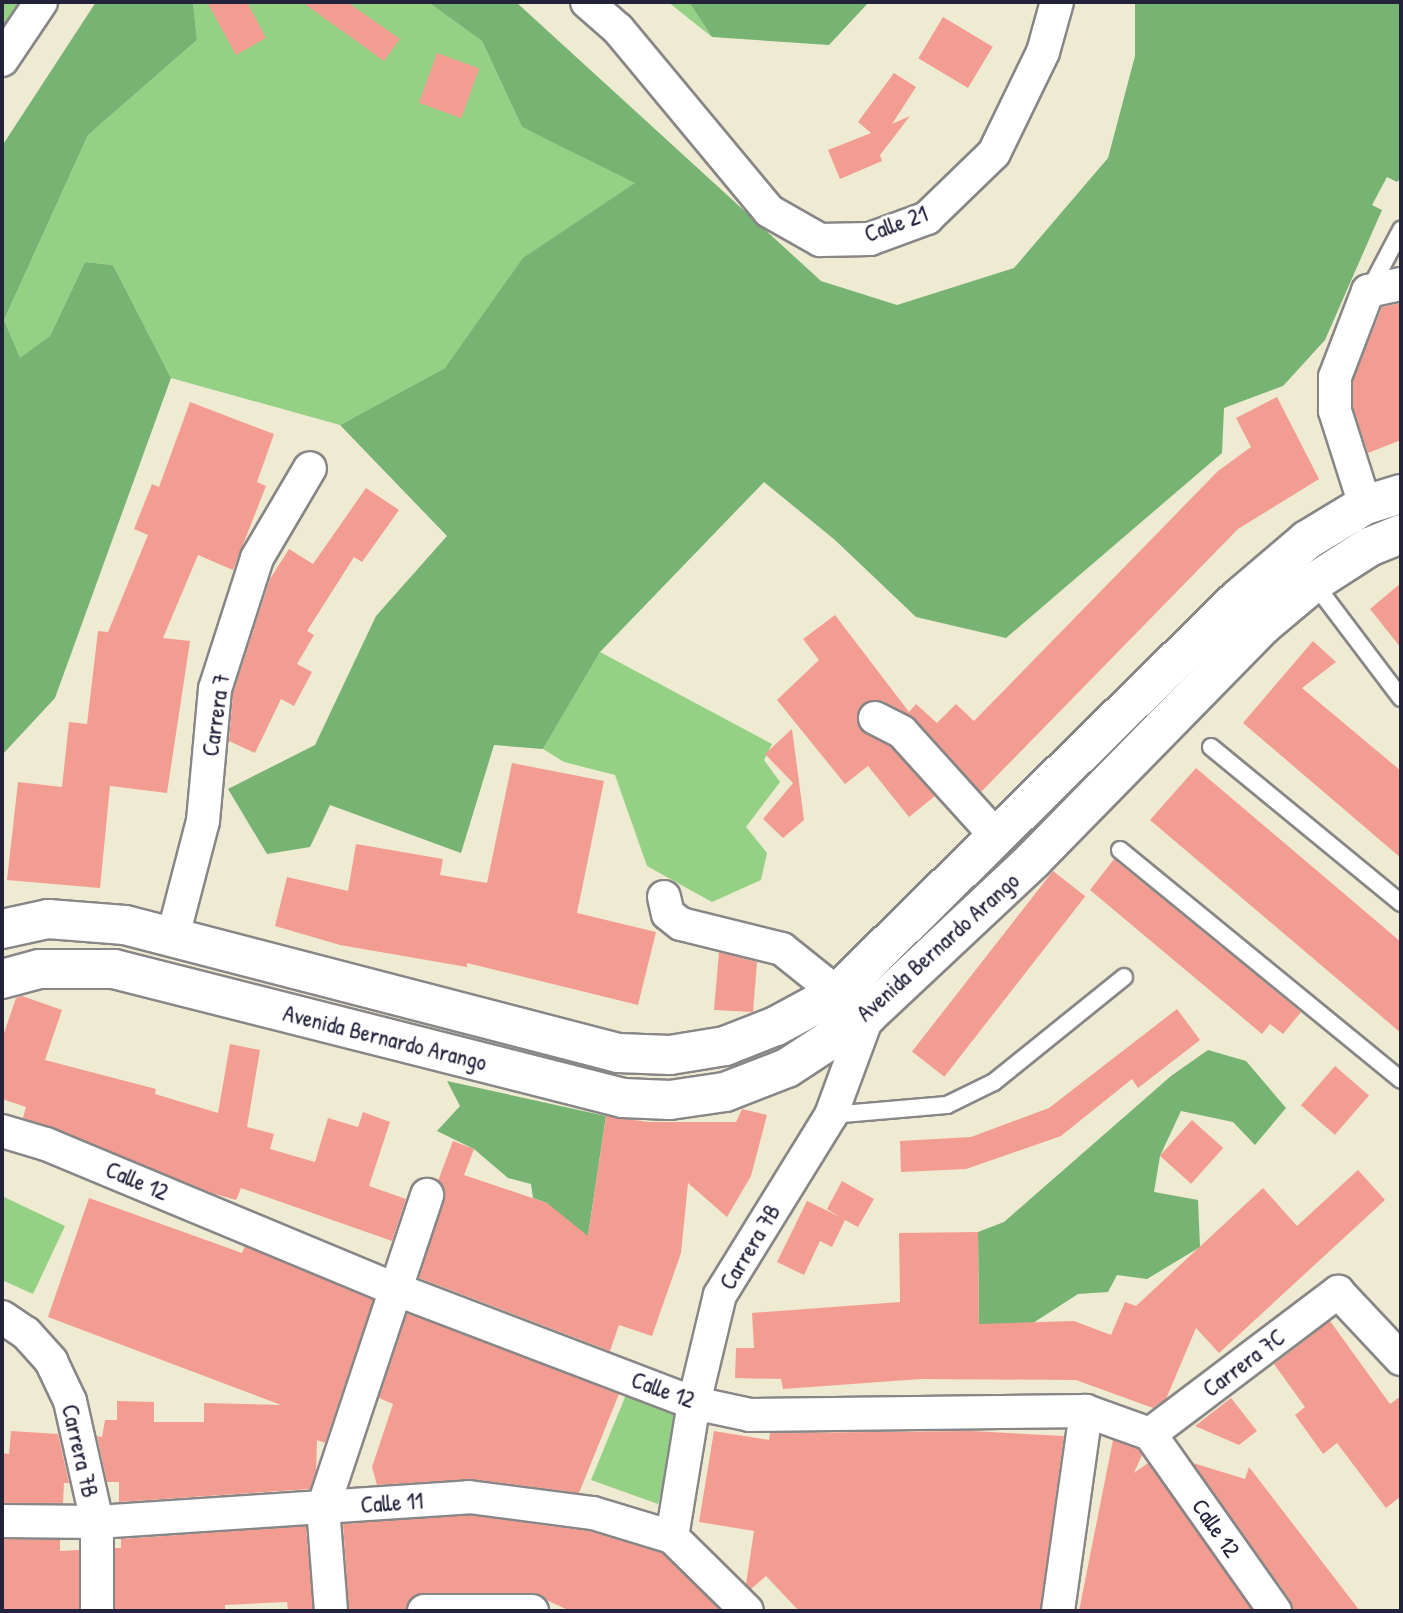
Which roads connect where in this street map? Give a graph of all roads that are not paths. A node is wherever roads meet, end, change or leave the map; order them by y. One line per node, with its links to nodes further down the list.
1 (40, 2): 4 (street)
2 (587, 2): 3 (street, Calle 21)
3 (1057, 2)
4 (2, 60)
5 (1401, 230): 7 (lane)
6 (1401, 284): 7 (street)
7 (1368, 291): 10 (street)
8 (310, 468): 21 (street, Carrera 7)
9 (1401, 494): 10 (main road, Avenida Bernardo Arango)
10 (1365, 505): 16 (main road, Avenida Bernardo Arango)
11 (1401, 534): 12 (main road, Avenida Bernardo Arango)
12 (1313, 583): 13 (lane); 25 (main road, Avenida Bernardo Arango)
13 (1401, 698)
14 (875, 718): 16 (street)
15 (1211, 747): 19 (lane)
16 (998, 837): 24 (main road, Avenida Bernardo Arango)
17 (1121, 850): 26 (lane)
18 (664, 897): 24 (street)
19 (1401, 903)
20 (2, 929): 21 (main road, Avenida Bernardo Arango)
21 (173, 936): 24 (main road, Avenida Bernardo Arango)
22 (1124, 977): 27 (lane)
23 (2, 979): 25 (main road, Avenida Bernardo Arango)
24 (837, 993)
25 (868, 1015): 27 (street, Carrera 7B)
26 (1401, 1080)
27 (831, 1115): 33 (street, Carrera 7B)
28 (2, 1131): 30 (street, Calle 12)
29 (427, 1195): 30 (street)
30 (395, 1289): 33 (street, Calle 12); 36 (street)
31 (2, 1317): 38 (street, Carrera 7B)
32 (1401, 1359): 35 (street, Carrera 7C)
33 (694, 1403): 34 (street, Calle 12); 39 (street, Carrera 7B)
34 (1086, 1411): 35 (street, Calle 12); 45 (street)
35 (1150, 1434): 46 (street, Calle 12)
36 (323, 1508): 38 (street, Calle 11); 39 (street, Calle 11); 41 (street)
37 (2, 1521): 38 (street, Calle 11)
38 (97, 1522): 40 (street, Carrera 7B)
39 (672, 1537): 44 (street, Calle 11)
40 (97, 1611)
41 (331, 1611)
42 (424, 1611): 43 (street)
43 (532, 1611)
44 (747, 1611)
45 (1058, 1611)
46 (1275, 1611)

